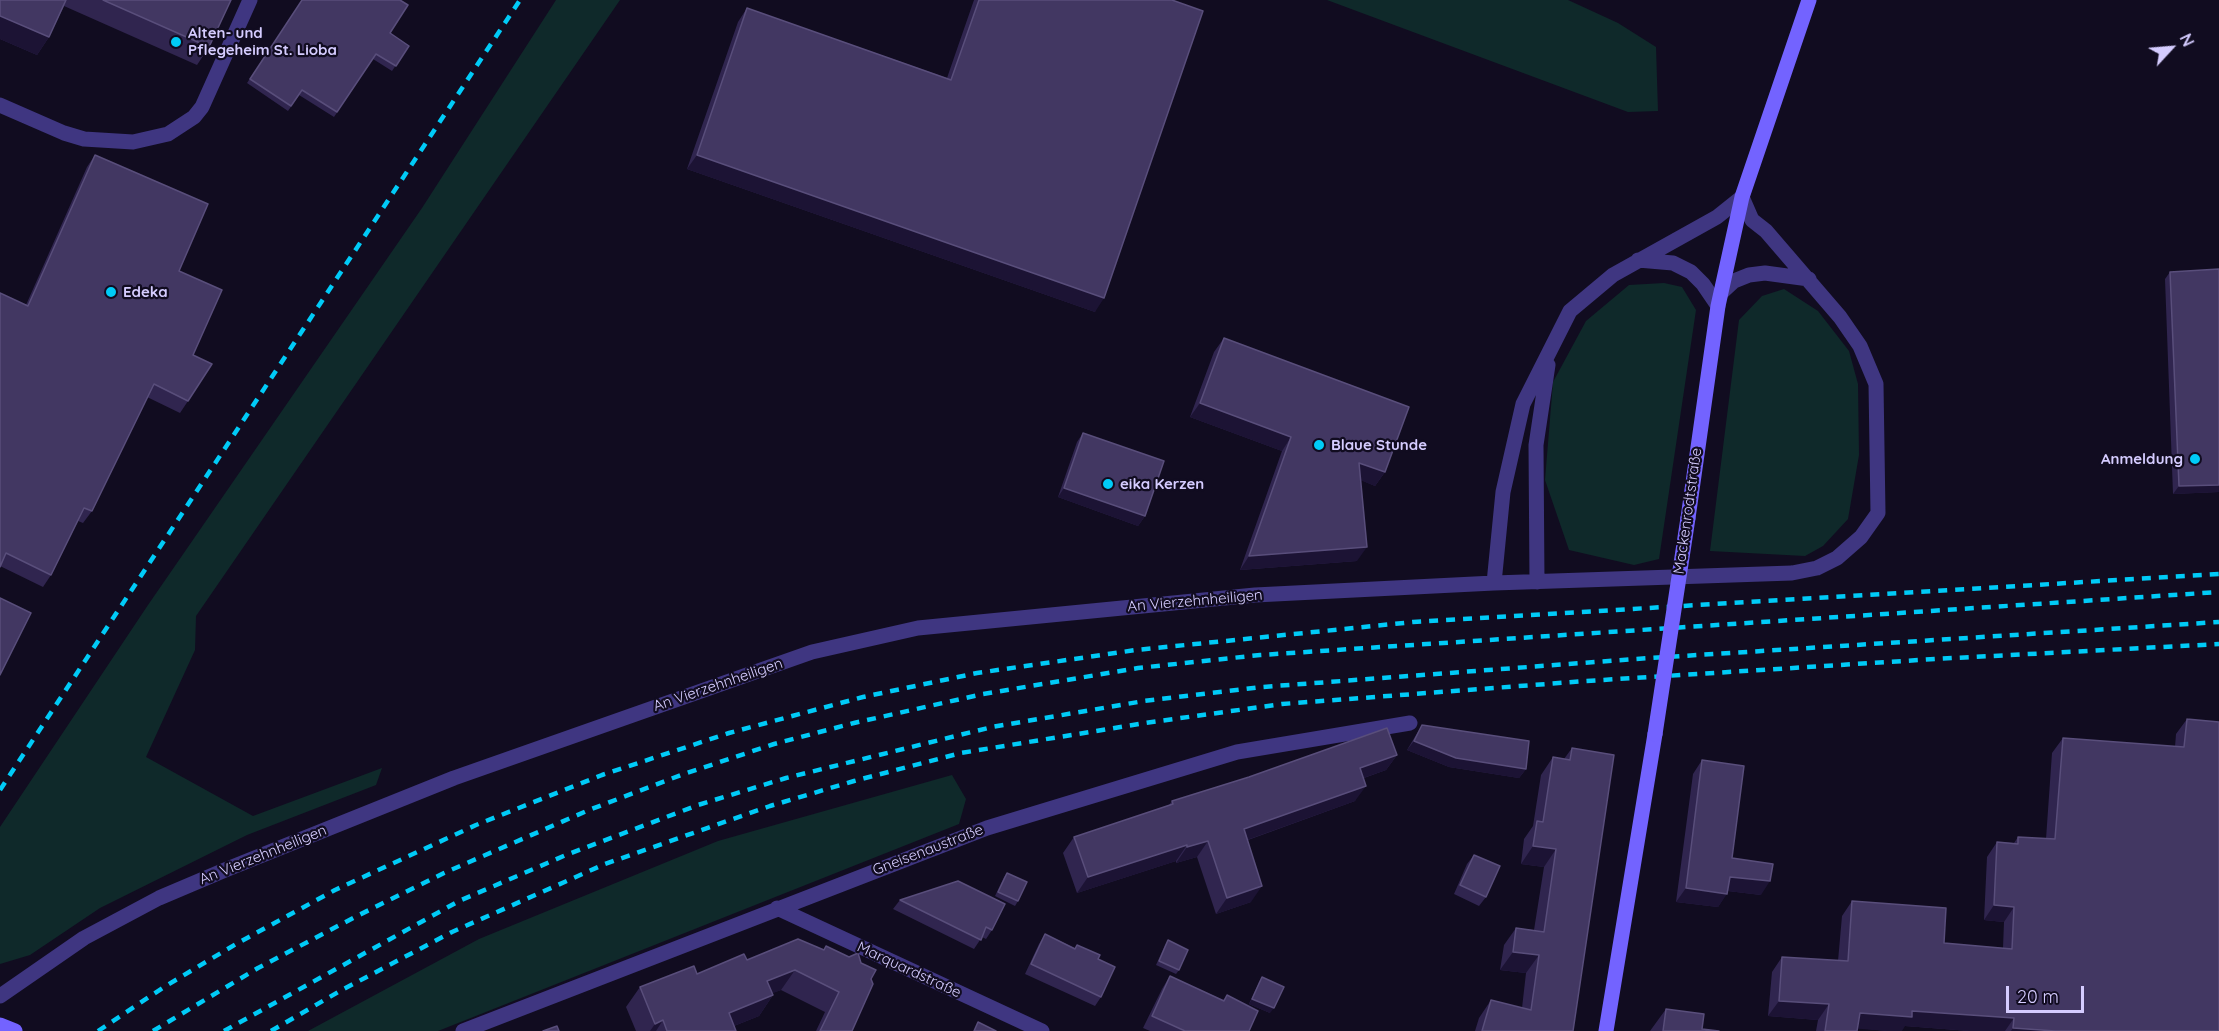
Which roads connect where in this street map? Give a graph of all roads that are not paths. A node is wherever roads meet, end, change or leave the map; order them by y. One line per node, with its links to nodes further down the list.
1 (250, 0): 3 (street)
2 (1809, 0): 4 (street, Mackenrodtstraße)
3 (0, 105)
4 (1742, 197): 5 (street); 6 (street, An Vierzehnheiligen); 7 (street, Mackenrodtstraße)
5 (1638, 260): 7 (street); 8 (street)
6 (1809, 279): 7 (street); 9 (street, An Vierzehnheiligen)
7 (1719, 299): 18 (street, Mackenrodtstraße, bridge)
8 (1550, 350): 9 (street); 10 (street)
9 (1537, 582): 10 (street, An Vierzehnheiligen)
10 (1494, 583): 13 (street, An Vierzehnheiligen)
11 (1410, 723): 12 (street, Gneisenaustraße)
12 (777, 908): 16 (street, Gneisenaustraße); 17 (street, Marquardstraße)
13 (0, 996)
14 (0, 1025): 15 (street)
15 (15, 1031)
16 (463, 1031)
17 (1042, 1031)
18 (1606, 1031)

